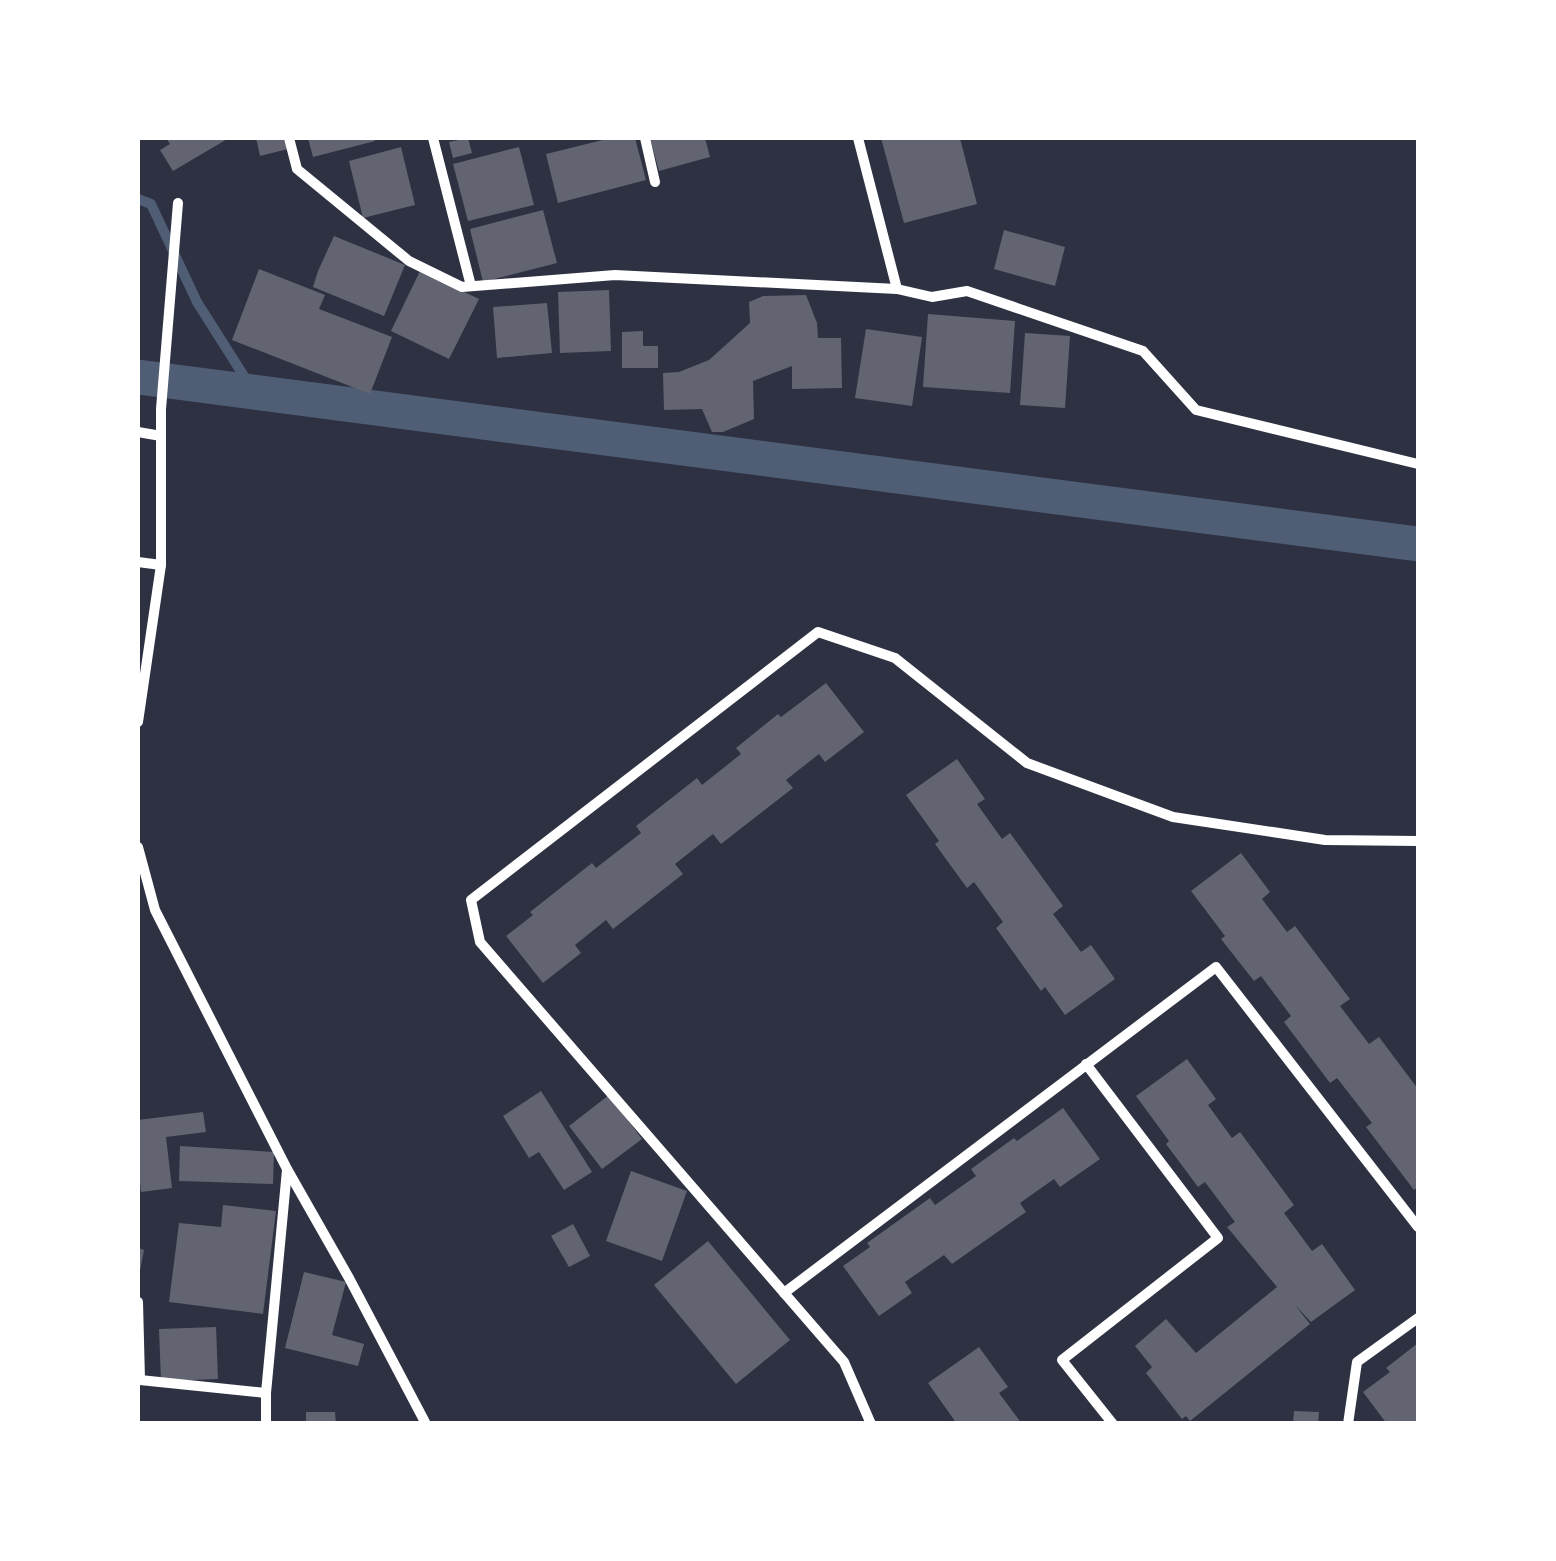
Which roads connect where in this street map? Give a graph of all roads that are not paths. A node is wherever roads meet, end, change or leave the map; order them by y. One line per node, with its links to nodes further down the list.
1 (289, 138): 7 (street)
2 (434, 138): 7 (street)
3 (645, 138): 5 (street)
4 (858, 138): 8 (street)
5 (655, 182)
6 (178, 203): 10 (street)
7 (470, 286): 8 (street)
8 (897, 289): 11 (street)
9 (138, 432): 10 (street)
10 (161, 436): 13 (street)
11 (1418, 464)
12 (138, 562): 13 (street)
13 (161, 566): 14 (street)
14 (138, 722)
15 (1418, 842): 20 (street)
16 (138, 847): 18 (street)
17 (1086, 1064): 19 (street); 20 (street); 27 (street)
18 (287, 1169): 23 (street); 25 (street)
19 (1418, 1228)
20 (784, 1293): 26 (street)
21 (138, 1302): 23 (street)
22 (1418, 1318): 28 (street)
23 (266, 1393): 24 (street)
24 (266, 1424)
25 (426, 1424)
26 (871, 1424)
27 (1113, 1424)
28 (1348, 1424)

